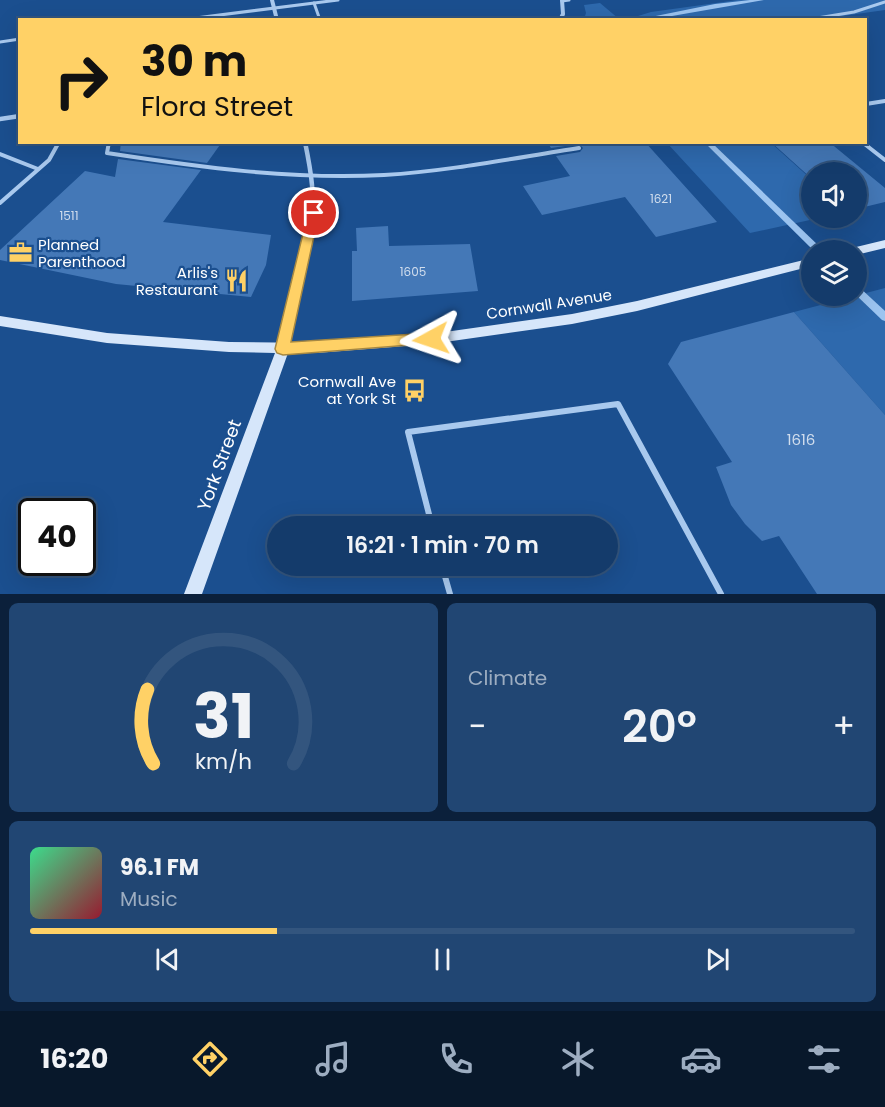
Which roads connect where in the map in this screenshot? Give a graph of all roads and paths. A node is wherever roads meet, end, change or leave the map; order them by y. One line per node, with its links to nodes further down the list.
1 (272, 0): 7 (street)
2 (338, 0): 6 (lane)
3 (562, 0): 4 (lane); 11 (street)
4 (568, 0)
5 (885, 2): 12 (lane)
6 (314, 3): 7 (lane); 10 (lane)
7 (274, 8): 8 (lane); 9 (street)
8 (196, 18)
9 (276, 18)
10 (319, 18)
11 (561, 18)
12 (817, 18)
13 (18, 39): 14 (lane)
14 (0, 42)
15 (885, 101): 16 (lane)
16 (879, 102): 17 (lane); 18 (lane)
17 (867, 104)
18 (885, 106)
19 (18, 116): 20 (street)
20 (0, 119)
21 (58, 144): 28 (lane)
22 (109, 144): 29 (lane)
23 (305, 144): 29 (street)
24 (865, 144): 27 (lane)
25 (579, 148): 29 (lane)
26 (0, 154): 28 (lane)
27 (885, 160)
28 (38, 169): 30 (lane)
29 (312, 176): 35 (street)
30 (0, 202)
31 (885, 244): 32 (street)
32 (867, 248)
33 (801, 265): 35 (street, Cornwall Avenue)
34 (0, 321): 35 (street, Cornwall Avenue)
35 (283, 349): 38 (street, York Street)
36 (429, 516): 40 (lane)
37 (445, 576): 39 (lane)
38 (193, 594)
39 (450, 594)
40 (721, 594)

